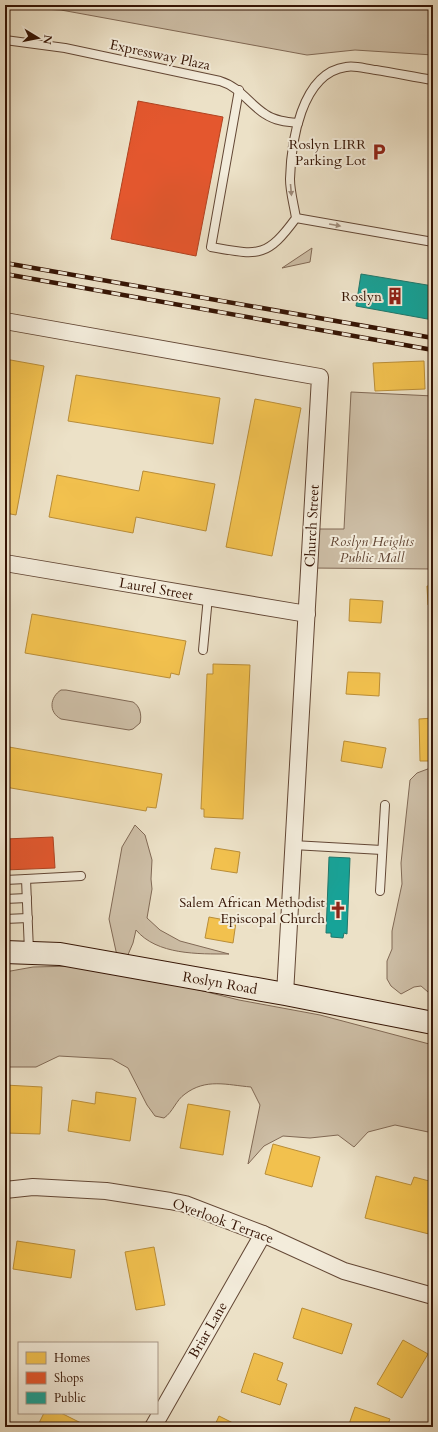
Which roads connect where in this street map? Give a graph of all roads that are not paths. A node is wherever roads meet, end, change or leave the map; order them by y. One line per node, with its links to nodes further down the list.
1 (5, 40): 3 (lane, Expressway Plaza)
2 (433, 80): 4 (lane)
3 (239, 90): 4 (lane, Expressway Plaza); 5 (lane)
4 (298, 123): 5 (lane, one-way to 5)
5 (296, 218): 6 (lane, one-way to 6)
6 (433, 242)
7 (5, 321): 10 (street, Church Street)
8 (5, 563): 9 (street, Laurel Street)
9 (208, 597): 10 (street, Laurel Street); 11 (lane)
10 (307, 614): 13 (street, Church Street)
11 (204, 650)
12 (385, 805): 14 (lane)
13 (293, 845): 14 (lane); 25 (street, Church Street)
14 (382, 850): 18 (lane)
15 (81, 876): 16 (lane)
16 (26, 879): 17 (lane); 19 (lane)
17 (5, 880)
18 (380, 891)
19 (27, 898): 20 (lane); 21 (lane)
20 (5, 899)
21 (28, 918): 22 (lane); 24 (lane)
22 (5, 919)
23 (5, 952): 24 (main road, Roslyn Road)
24 (29, 952): 25 (main road, Roslyn Road)
25 (285, 994): 26 (main road, Roslyn Road)
26 (433, 1024)
27 (5, 1190): 28 (street, Overlook Terrace)
28 (263, 1234): 29 (street, Overlook Terrace); 30 (street, Briar Lane)
29 (433, 1296)
30 (153, 1427)

